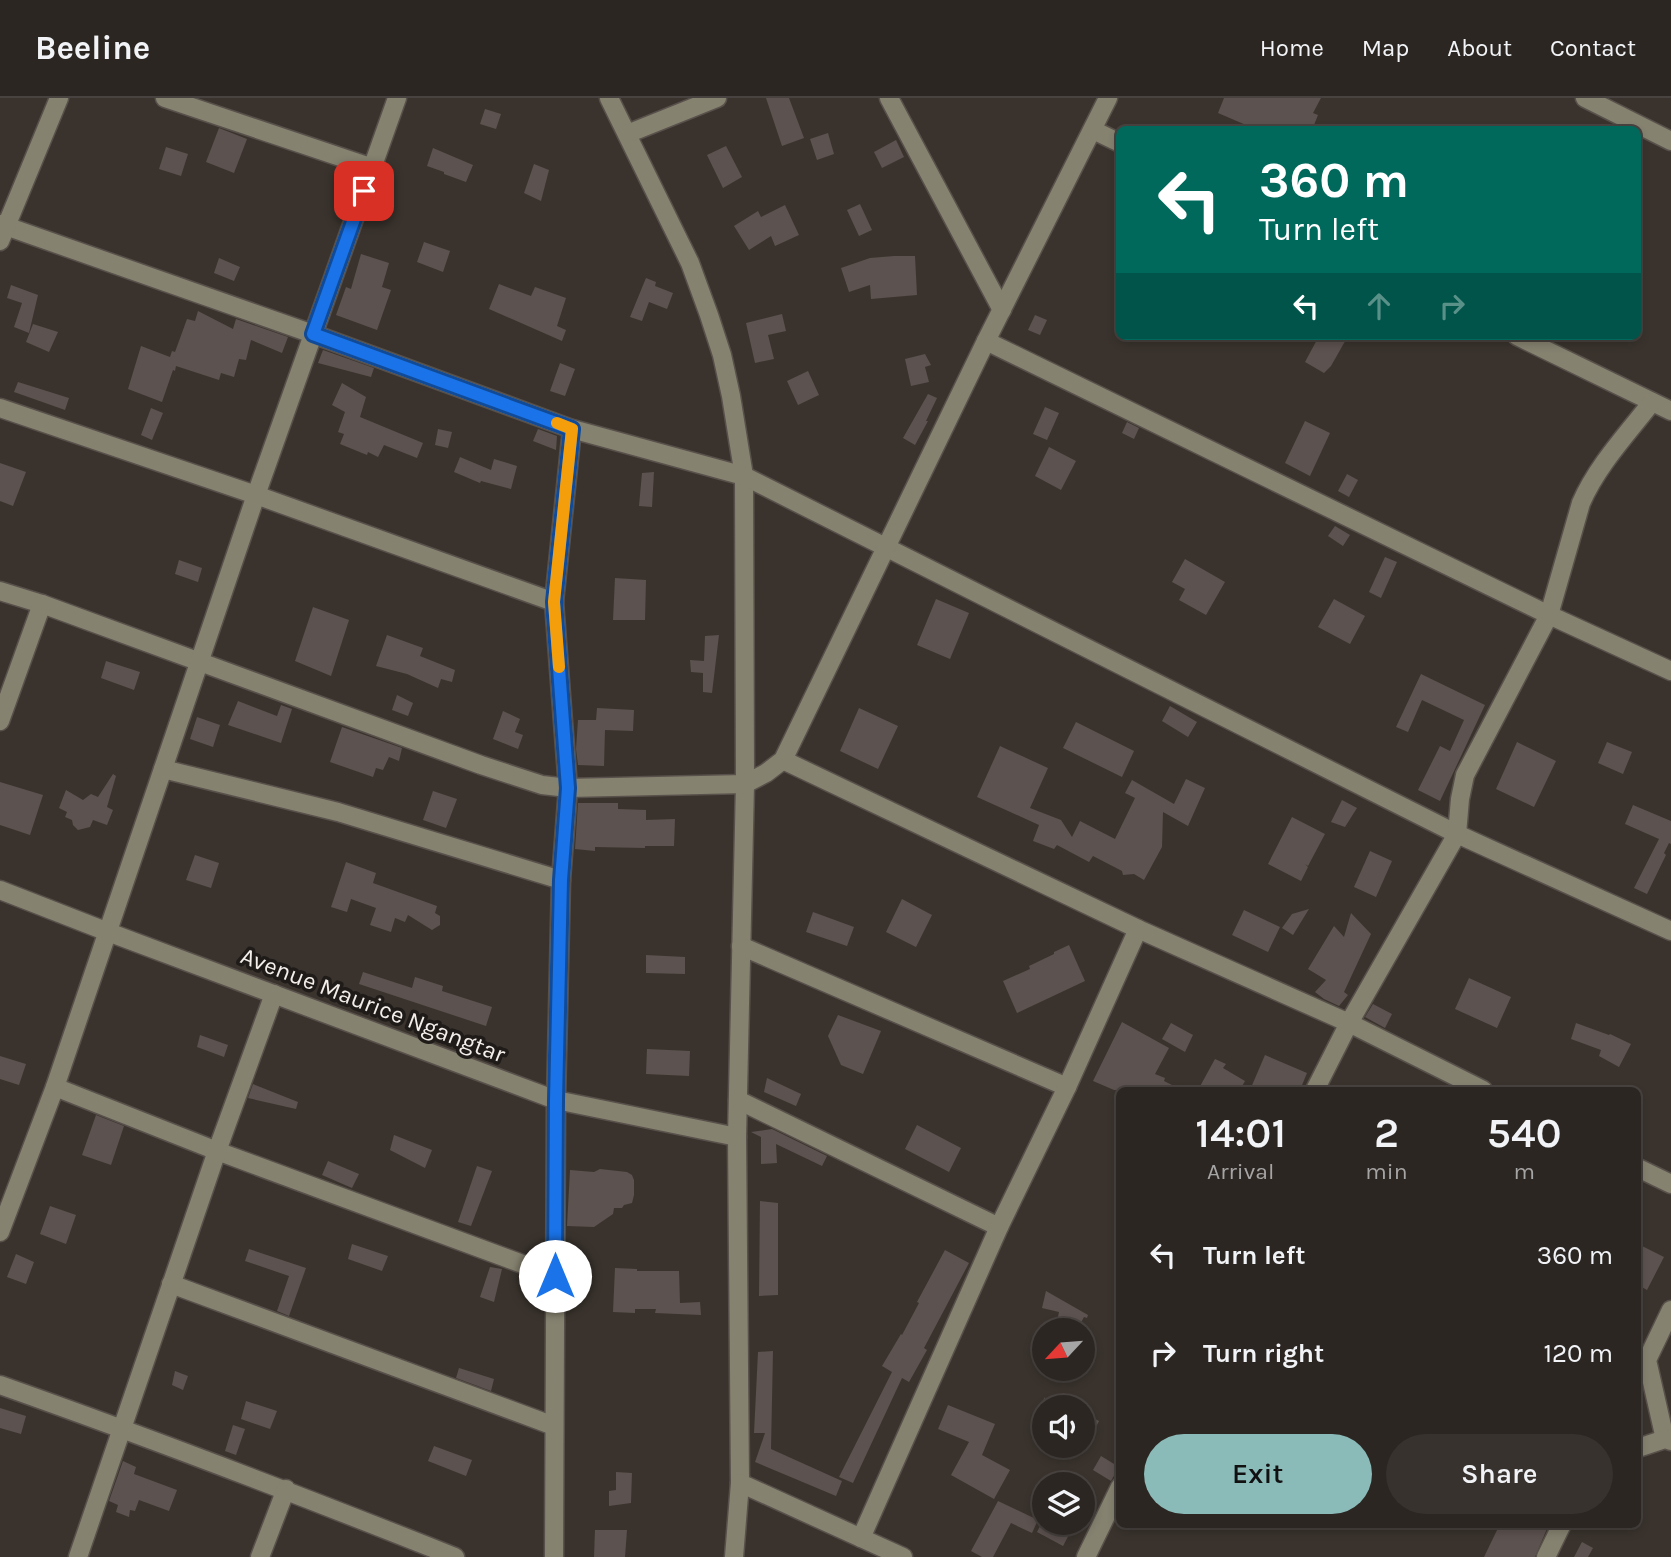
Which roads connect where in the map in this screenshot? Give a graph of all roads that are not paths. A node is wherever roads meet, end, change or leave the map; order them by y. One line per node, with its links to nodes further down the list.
1 (59, 98): 16 (street)
2 (165, 98): 15 (street)
3 (397, 98): 15 (street)
4 (609, 98): 12 (street)
5 (717, 98): 12 (street)
6 (889, 98): 17 (street)
7 (1108, 98): 11 (street)
8 (1584, 98): 10 (street)
9 (1641, 126): 14 (street)
10 (1641, 126)
11 (1093, 130): 13 (street); 17 (street)
12 (627, 134): 25 (street)
13 (1116, 141)
14 (1671, 141)
15 (373, 168): 18 (street)
16 (2, 230): 18 (street)
17 (1002, 310): 20 (street)
18 (313, 334): 24 (street); 26 (street)
19 (1525, 340): 21 (street)
20 (986, 341): 27 (street); 31 (street)
21 (1652, 402): 23 (street); 31 (street)
22 (0, 408): 26 (street)
23 (1671, 411)
24 (572, 429): 25 (street); 29 (street)
25 (744, 476): 27 (street); 37 (street)
26 (256, 495): 29 (street); 32 (street)
27 (886, 547): 35 (street); 39 (street)
28 (0, 591): 30 (street)
29 (554, 602): 38 (street)
30 (42, 604): 32 (street); 34 (street)
31 (1549, 615): 33 (street); 39 (street)
32 (199, 662): 36 (street); 38 (street)
33 (1671, 671)
34 (0, 721)
35 (783, 760): 37 (street); 42 (street)
36 (163, 769): 40 (street); 44 (street)
37 (745, 784): 38 (street); 45 (street)
38 (568, 788): 40 (street)
39 (1457, 834): 43 (street); 47 (street)
40 (561, 880): 52 (street)
41 (0, 890): 44 (street, Avenue Maurice Ngangtar)
42 (1138, 929): 47 (street); 49 (street)
43 (1671, 931)
44 (108, 932): 46 (street, Avenue Maurice Ngangtar); 48 (street)
45 (741, 946): 49 (street); 53 (street)
46 (274, 994): 52 (street, Avenue Maurice Ngangtar); 55 (street)
47 (1349, 1023): 50 (street); 51 (street)
48 (55, 1087): 55 (street); 59 (street)
49 (1067, 1087): 58 (street)
50 (1317, 1087)
51 (1477, 1087)
52 (556, 1100): 54 (street, Avenue Maurice Ngangtar); 60 (street)
53 (738, 1100): 54 (street); 58 (street)
54 (737, 1137): 68 (street)
55 (217, 1151): 60 (street); 61 (street)
56 (1641, 1169): 57 (street)
57 (1671, 1184)
58 (999, 1227): 72 (street)
59 (0, 1232)
60 (555, 1276): 64 (street)
61 (171, 1284): 64 (street); 65 (street)
62 (1671, 1310): 66 (street)
63 (0, 1385): 65 (street)
64 (554, 1426): 76 (street)
65 (122, 1428): 69 (street); 73 (street)
66 (1668, 1440): 67 (street)
67 (1641, 1447)
68 (740, 1483): 72 (street); 77 (street)
69 (286, 1489): 74 (street); 75 (street)
70 (1116, 1495): 79 (street)
71 (1560, 1528): 80 (street)
72 (861, 1538): 78 (street)
73 (78, 1557)
74 (260, 1557)
75 (455, 1557)
76 (554, 1557)
77 (734, 1557)
78 (903, 1557)
79 (1086, 1557)
80 (1546, 1557)

